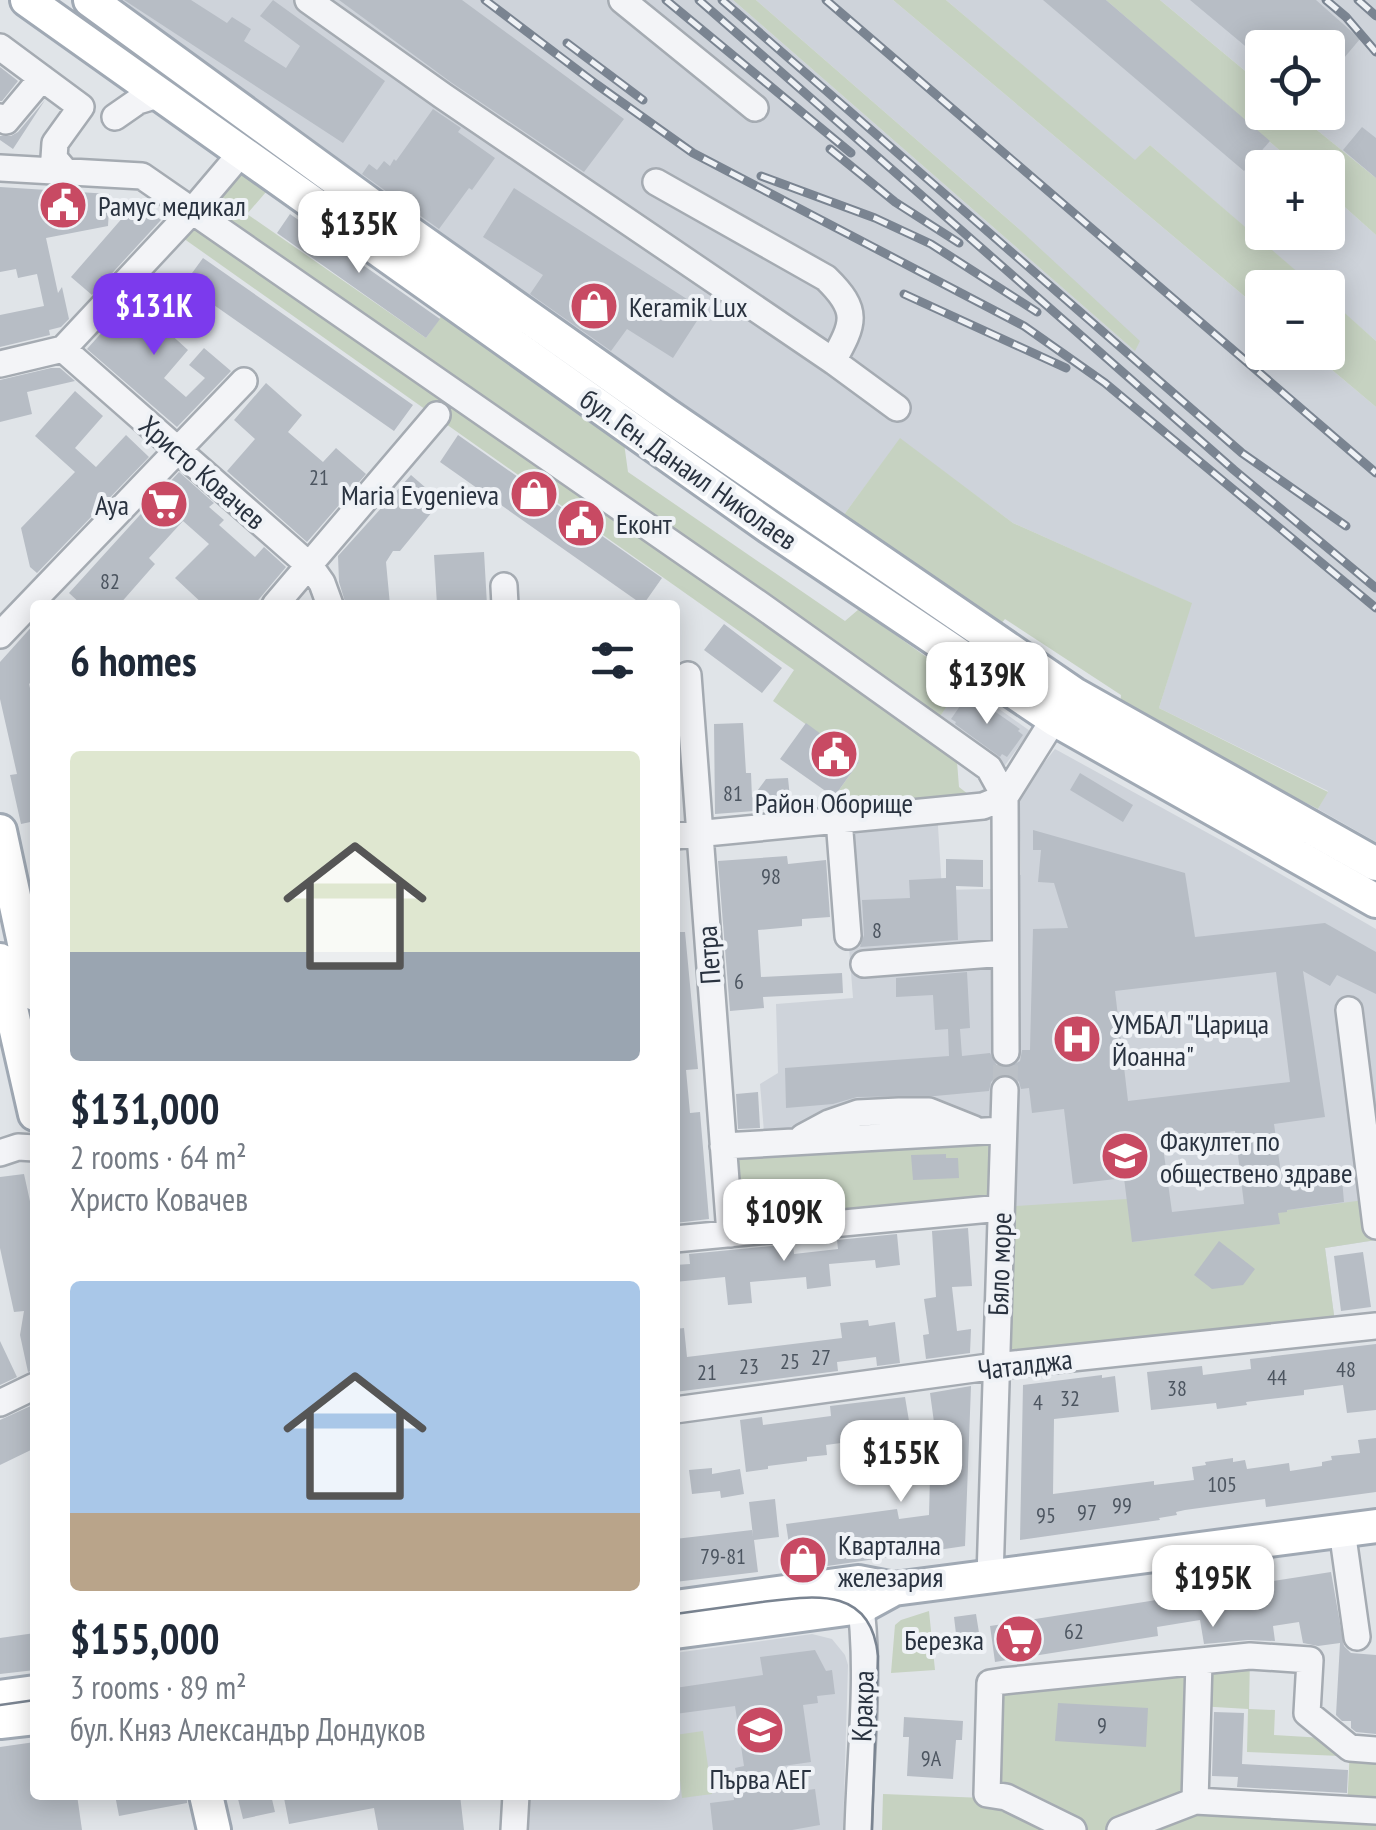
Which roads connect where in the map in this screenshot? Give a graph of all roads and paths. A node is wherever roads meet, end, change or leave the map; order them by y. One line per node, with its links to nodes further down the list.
1 (26, 0): 7 (main road, бул. Ген. Данаил Николаев)
2 (90, 0): 35 (main road, бул. Ген. Данаил Николаев)
3 (308, 0): 17 (street)
4 (622, 0): 8 (street)
5 (0, 46): 6 (street)
6 (37, 85): 10 (street); 12 (street); 13 (street)
7 (160, 94): 9 (street); 11 (main road, бул. Ген. Данаил Николаев)
8 (755, 108)
9 (115, 117)
10 (0, 118)
11 (242, 152): 15 (street); 30 (main road, бул. Ген. Данаил Николаев)
12 (9, 168): 13 (street)
13 (64, 171): 15 (street)
14 (656, 182): 17 (street)
15 (192, 211): 16 (street); 31 (street)
16 (64, 350): 18 (street); 22 (street, Христо Ковачев)
17 (833, 362): 20 (street)
18 (0, 364)
19 (244, 380): 22 (street)
20 (897, 408)
21 (436, 415): 23 (street)
22 (178, 450): 23 (street, Христо Ковачев); 24 (street)
23 (310, 566): 25 (street); 26 (street, Христо Ковачев)
24 (34, 600)
25 (279, 600)
26 (328, 600)
27 (30, 604): 28 (street)
28 (0, 635)
29 (688, 675): 34 (street, Петра)
30 (1054, 720): 31 (street); 36 (main road, бул. Ген. Данаил Николаев)
31 (1006, 797): 32 (street); 39 (street)
32 (839, 819): 34 (street); 38 (street)
33 (0, 831): 37 (main road)
34 (687, 834): 48 (street, Петра)
35 (1376, 864)
36 (1376, 901)
37 (17, 905): 42 (main road)
38 (848, 936)
39 (1005, 954): 41 (street); 44 (street)
40 (0, 960): 46 (main road)
41 (864, 964)
42 (30, 969)
43 (1349, 1010): 51 (street)
44 (1006, 1052)
45 (1005, 1090): 47 (street, Бяло море)
46 (30, 1092)
47 (991, 1130): 48 (street); 52 (street, Бяло море)
48 (723, 1146): 54 (street, Петра)
49 (30, 1148): 50 (street)
50 (0, 1153)
51 (1370, 1156): 53 (street)
52 (1001, 1208): 54 (street); 57 (street, Бяло море)
53 (1376, 1226)
54 (730, 1234): 55 (street)
55 (680, 1239)
56 (1376, 1326): 57 (street, Чаталджа)
57 (996, 1366): 60 (street, Чаталджа); 63 (street, Бяло море)
58 (30, 1389): 59 (street)
59 (0, 1404)
60 (680, 1409)
61 (1376, 1526): 62 (main road)
62 (1342, 1530): 63 (main road); 67 (street)
63 (990, 1578): 64 (main road)
64 (860, 1595): 65 (main road); 66 (main road); 84 (street, Кракра)
65 (680, 1607)
66 (680, 1631)
67 (1357, 1637)
68 (1199, 1662): 74 (street); 75 (street); 79 (street)
69 (30, 1693): 70 (main road)
70 (0, 1697)
71 (30, 1719): 73 (main road)
72 (1002, 1720): 75 (street)
73 (0, 1722)
74 (1376, 1750)
75 (987, 1794): 85 (street)
76 (186, 1800): 81 (main road)
77 (207, 1800): 82 (main road)
78 (516, 1800): 83 (street)
79 (1194, 1801): 80 (street); 86 (street)
80 (1376, 1811)
81 (192, 1830)
82 (214, 1830)
83 (514, 1830)
84 (858, 1830)
85 (1072, 1830)
86 (1120, 1830)

